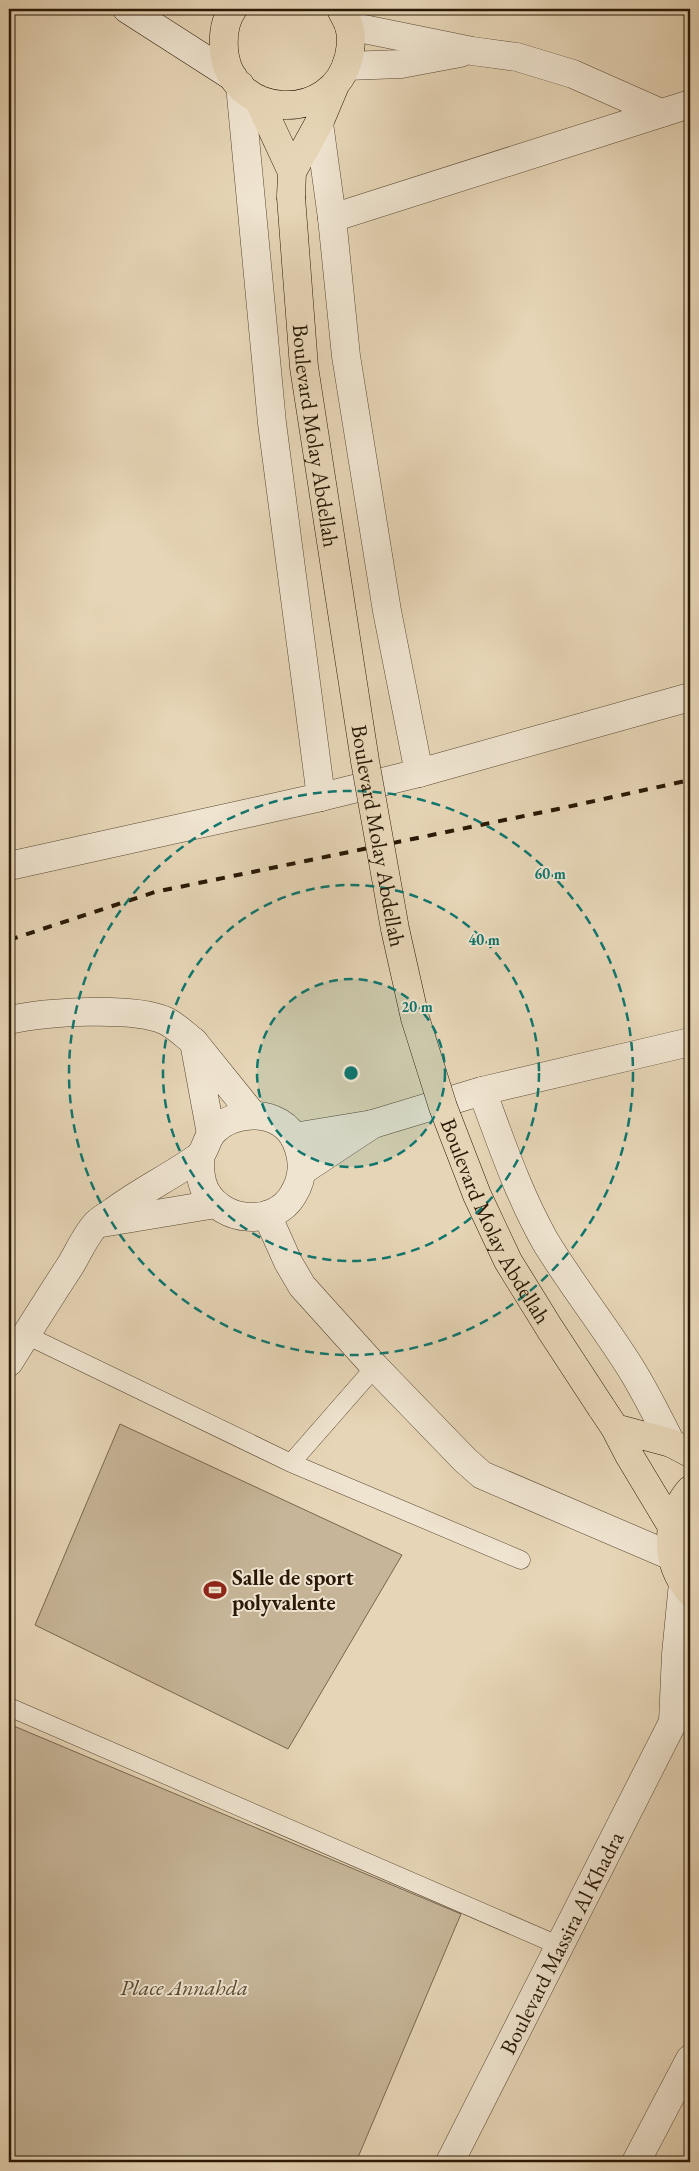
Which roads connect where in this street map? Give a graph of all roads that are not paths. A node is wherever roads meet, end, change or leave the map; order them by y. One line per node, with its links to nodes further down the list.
1 (127, 9): 6 (street)
2 (233, 9): 6 (main road, Boulevard Molay Abdellah)
3 (345, 17): 4 (street); 5 (main road)
4 (472, 51): 5 (street); 8 (street)
5 (340, 76): 6 (main road); 9 (main road)
6 (244, 87): 10 (main road, Boulevard Molay Abdellah); 14 (street)
7 (690, 104): 8 (street)
8 (662, 113): 11 (street)
9 (319, 123): 10 (main road); 11 (street)
10 (292, 185): 31 (main road, Boulevard Molay Abdellah, bridge)
11 (332, 218): 13 (street)
12 (690, 697): 13 (street)
13 (419, 773): 14 (street)
14 (321, 797): 15 (street)
15 (9, 866)
16 (9, 1020): 17 (street)
17 (194, 1042): 20 (street); 23 (street)
18 (690, 1042): 19 (street)
19 (482, 1090): 21 (street); 32 (street)
20 (252, 1114): 22 (street); 23 (street)
21 (374, 1124): 22 (street); 24 (street)
22 (294, 1137): 24 (street)
23 (206, 1145): 25 (street); 27 (street)
24 (302, 1171): 26 (street)
25 (216, 1204): 26 (street); 27 (street)
26 (267, 1215): 30 (street)
27 (96, 1224): 28 (street)
28 (26, 1335): 29 (street); 33 (lane)
29 (9, 1362)
30 (375, 1367): 33 (lane); 36 (street)
31 (608, 1417): 32 (main road); 35 (main road, Boulevard Molay Abdellah)
32 (681, 1448)
33 (291, 1463): 37 (lane)
34 (690, 1490): 35 (main road)
35 (671, 1525): 36 (main road)
36 (671, 1556): 38 (main road)
37 (521, 1560)
38 (686, 1587): 40 (street)
39 (9, 1707): 41 (lane)
40 (682, 1712): 41 (street, Boulevard Massira Al Khadra)
41 (560, 1946): 43 (street, Boulevard Massira Al Khadra)
42 (690, 2059): 44 (street)
43 (450, 2162)
44 (636, 2162)

